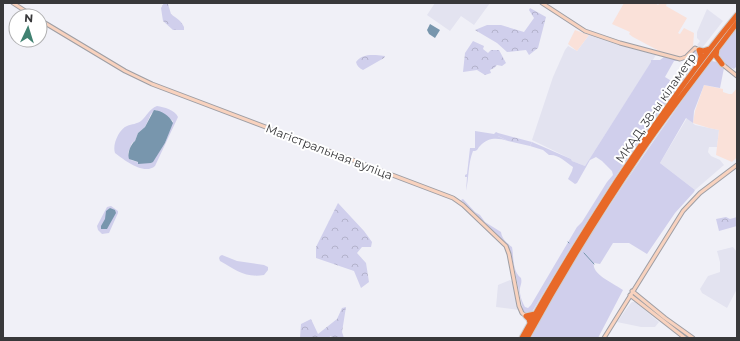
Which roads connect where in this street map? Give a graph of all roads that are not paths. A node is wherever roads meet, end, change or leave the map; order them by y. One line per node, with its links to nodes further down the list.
1 (542, 3): 7 (street)
2 (737, 15): 5 (highway, МКАД, 38-ы кіламетр)
3 (737, 23): 6 (highway, МКАД, 38-ы кіламетр)
4 (48, 25): 17 (street, Магістральная вуліца)
5 (712, 47): 7 (highway); 8 (highway, МКАД, 38-ы кіламетр)
6 (718, 48): 9 (highway, МКАД, 38-ы кіламетр); 10 (highway)
7 (699, 50): 8 (highway)
8 (699, 63): 13 (highway, МКАД, 38-ы кіламетр)
9 (706, 64): 10 (highway); 13 (highway, МКАД, 38-ы кіламетр)
10 (722, 64): 11 (street)
11 (737, 76)
12 (737, 165): 14 (street)
13 (596, 217): 16 (highway); 20 (highway)
14 (632, 291): 15 (street); 23 (street)
15 (630, 295): 21 (street); 22 (street)
16 (535, 314): 17 (highway); 18 (highway)
17 (526, 316): 18 (highway)
18 (530, 323): 19 (highway)
19 (522, 338)
20 (527, 338)
21 (604, 338)
22 (685, 338)
23 (693, 338)

